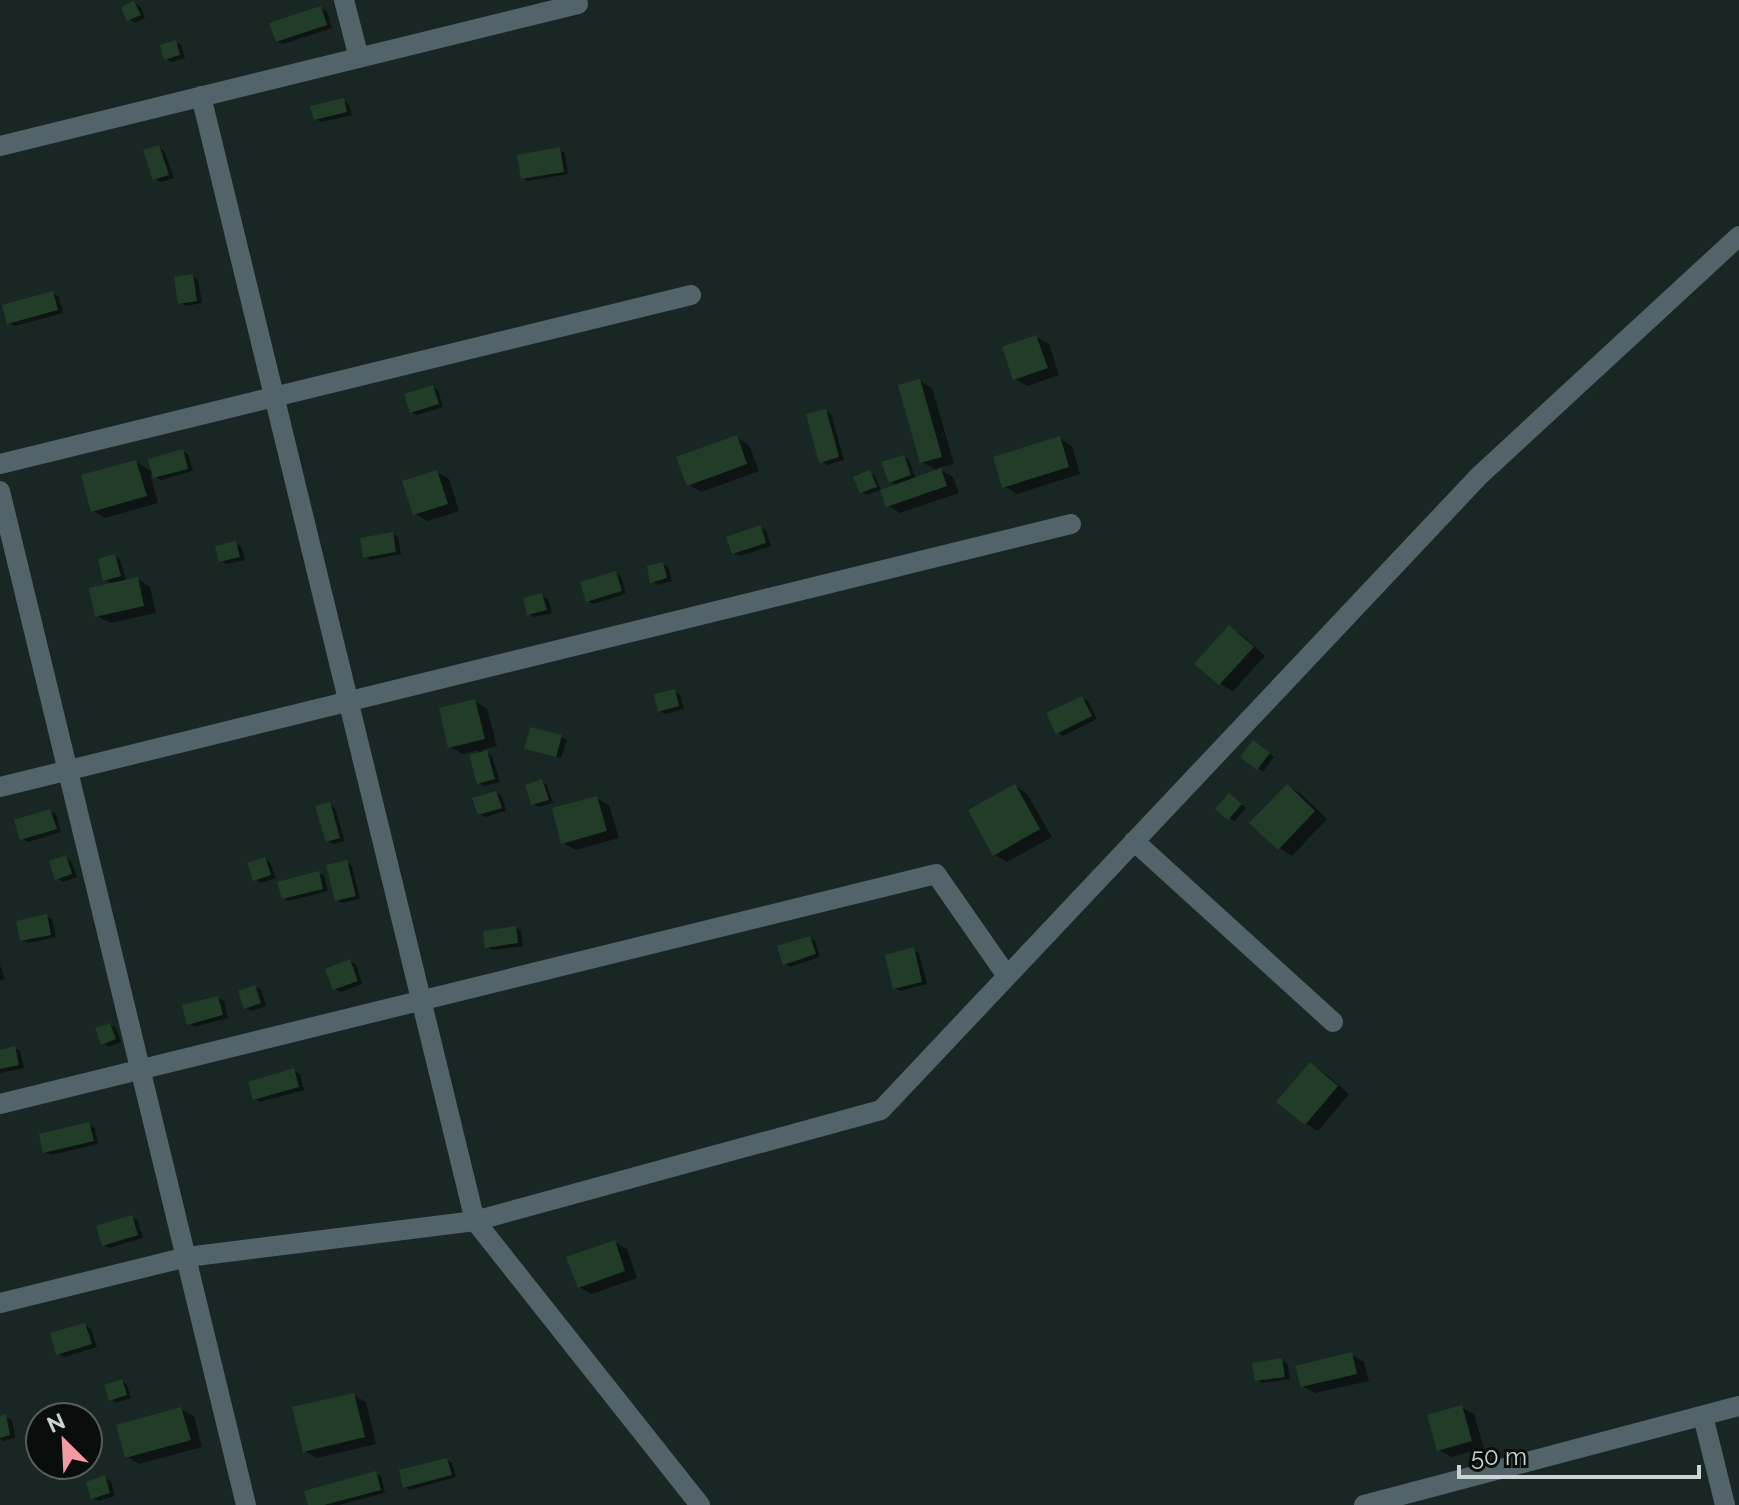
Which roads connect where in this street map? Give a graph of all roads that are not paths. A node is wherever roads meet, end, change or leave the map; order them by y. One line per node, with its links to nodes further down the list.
1 (344, 0): 3 (street)
2 (578, 4): 3 (street)
3 (359, 58): 4 (street)
4 (201, 96): 5 (street); 8 (street)
5 (0, 146)
6 (1739, 236): 15 (street)
7 (691, 295): 8 (street)
8 (274, 397): 9 (street); 12 (street)
9 (0, 464)
10 (0, 491): 13 (street)
11 (1071, 524): 12 (street)
12 (348, 702): 13 (street); 17 (street)
13 (68, 770): 14 (street); 19 (street)
14 (0, 787)
15 (1134, 841): 16 (street); 18 (street)
16 (1007, 976): 17 (street); 21 (street)
17 (421, 1001): 19 (street); 21 (street)
18 (1333, 1022)
19 (141, 1069): 20 (street); 22 (street)
20 (0, 1104)
21 (475, 1221): 22 (street); 28 (street)
22 (187, 1257): 23 (street); 27 (street)
23 (0, 1303)
24 (1739, 1406): 25 (street)
25 (1703, 1416): 26 (street); 30 (street)
26 (1404, 1500): 29 (street)
27 (246, 1505)
28 (700, 1505)
29 (1364, 1505)
30 (1725, 1505)

